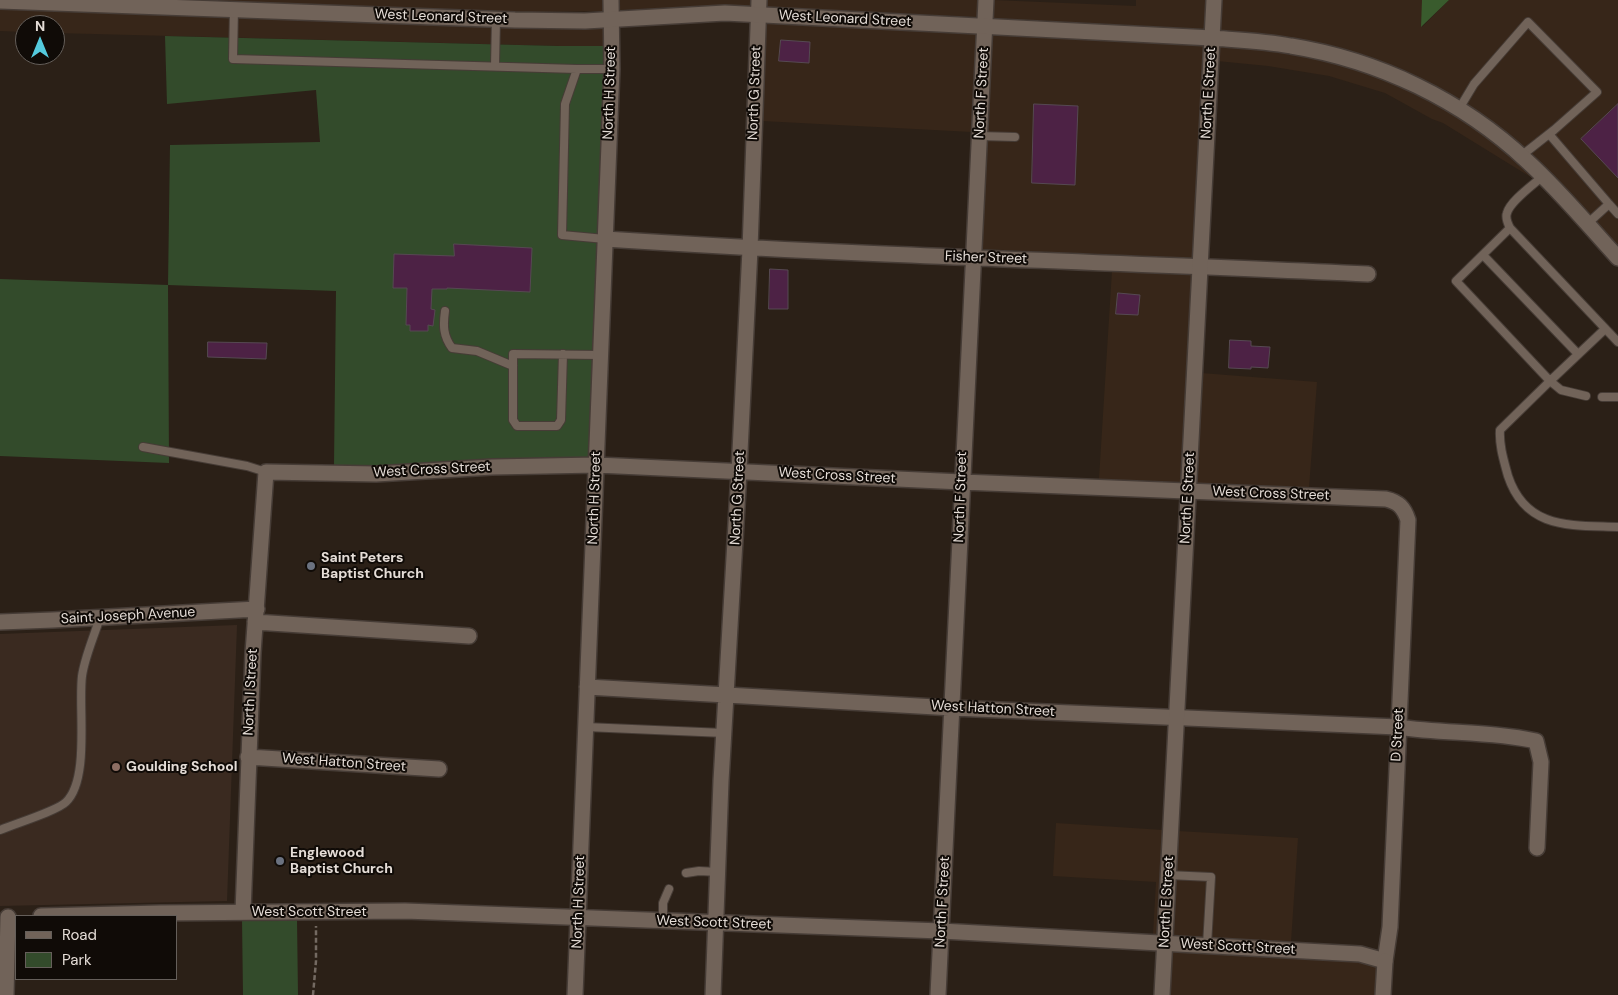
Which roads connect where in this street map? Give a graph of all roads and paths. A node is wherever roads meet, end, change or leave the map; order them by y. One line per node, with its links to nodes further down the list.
1 (611, 0): 9 (street, North H Street)
2 (986, 0): 10 (street, North F Street)
3 (1214, 0): 11 (street, North E Street)
4 (0, 1): 5 (street, West Leonard Street)
5 (142, 2): 7 (street, West Leonard Street)
6 (759, 7): 9 (street, West Leonard Street); 10 (street, West Leonard Street); 26 (street, North G Street)
7 (234, 8): 8 (street, West Leonard Street); 12 (lane)
8 (496, 19): 9 (street, West Leonard Street); 12 (lane)
9 (611, 19): 14 (street, North H Street)
10 (985, 26): 11 (street, West Leonard Street); 17 (street, North F Street)
11 (1212, 38): 15 (street, West Leonard Street); 30 (street, North E Street)
12 (495, 66): 13 (lane)
13 (577, 69): 14 (lane); 25 (lane)
14 (612, 69): 25 (street, North H Street)
15 (1459, 109): 16 (lane); 19 (street, West Leonard Street)
16 (1549, 134): 19 (lane); 21 (lane)
17 (979, 136): 18 (lane); 28 (street, North F Street)
18 (1015, 138)
19 (1521, 156): 20 (street, West Leonard Street)
20 (1542, 176): 23 (street, West Leonard Street); 24 (lane)
21 (1609, 204): 22 (lane); 23 (lane)
22 (1618, 214)
23 (1588, 224): 29 (street, West Leonard Street)
24 (1510, 228): 27 (lane); 33 (lane)
25 (605, 239): 26 (street, Fisher Street); 37 (street, North H Street)
26 (750, 249): 28 (street, Fisher Street); 46 (street, North G Street)
27 (1483, 255): 36 (lane); 39 (lane)
28 (973, 257): 30 (street, Fisher Street); 47 (street, North F Street)
29 (1618, 258)
30 (1200, 266): 31 (street, Fisher Street); 48 (street, North E Street)
31 (1368, 274)
32 (445, 310): 38 (lane)
33 (1605, 329): 34 (lane); 36 (lane)
34 (1618, 342)
35 (563, 354): 37 (lane); 38 (lane); 38 (lane)
36 (1578, 354): 39 (lane)
37 (601, 355): 44 (street, North H Street)
38 (513, 366)
39 (1550, 381): 40 (lane); 50 (lane)
40 (1586, 396)
41 (1602, 397): 42 (lane)
42 (1618, 397)
43 (143, 447): 45 (lane)
44 (597, 465): 45 (street, West Cross Street); 46 (street, West Cross Street); 55 (street, North H Street)
45 (266, 472): 51 (street, North I Street)
46 (740, 472): 47 (street, West Cross Street); 56 (street, North G Street)
47 (962, 482): 48 (street, West Cross Street); 57 (street, North F Street)
48 (1188, 491): 49 (street, West Cross Street); 58 (street, North E Street)
49 (1404, 510): 60 (street, D Street)
50 (1618, 527)
51 (256, 616): 52 (street, Saint Joseph Avenue); 54 (street, Saint Joseph Avenue); 62 (street, North I Street)
52 (100, 618): 53 (street, Saint Joseph Avenue); 64 (lane)
53 (0, 622)
54 (469, 636)
55 (588, 687): 56 (street, West Hatton Street); 59 (street, North H Street)
56 (727, 694): 57 (street, West Hatton Street); 61 (street, North G Street)
57 (953, 708): 58 (street, West Hatton Street); 77 (street, North F Street)
58 (1176, 718): 60 (street, West Hatton Street); 68 (street, North E Street)
59 (586, 727): 61 (lane); 74 (street, North H Street)
60 (1398, 727): 65 (street, West Hatton Street); 80 (street, D Street)
61 (724, 733): 66 (street, North G Street)
62 (248, 757): 63 (street, West Hatton Street); 70 (street, North I Street)
63 (439, 769)
64 (0, 830)
65 (1537, 848)
66 (718, 872): 67 (lane); 76 (street, North G Street)
67 (686, 873)
68 (1168, 875): 78 (street, North E Street); 79 (lane)
69 (669, 889): 75 (lane)
70 (243, 912): 71 (street, West Scott Street); 72 (street, West Scott Street)
71 (316, 912): 74 (street, West Scott Street); 82 (path)
72 (92, 915)
73 (8, 917): 81 (street)
74 (578, 918): 75 (street, West Scott Street); 83 (street, North H Street)
75 (663, 921): 76 (street, West Scott Street)
76 (717, 922): 77 (street, West Scott Street); 84 (street, North G Street)
77 (941, 931): 78 (street, West Scott Street); 85 (street, North F Street)
78 (1165, 942): 79 (street, West Scott Street); 86 (street, North E Street)
79 (1207, 945): 80 (street, West Scott Street)
80 (1385, 961): 87 (street, D Street)
81 (6, 995)
82 (312, 995)
83 (575, 995)
84 (714, 995)
85 (938, 995)
86 (1162, 995)
87 (1384, 995)

